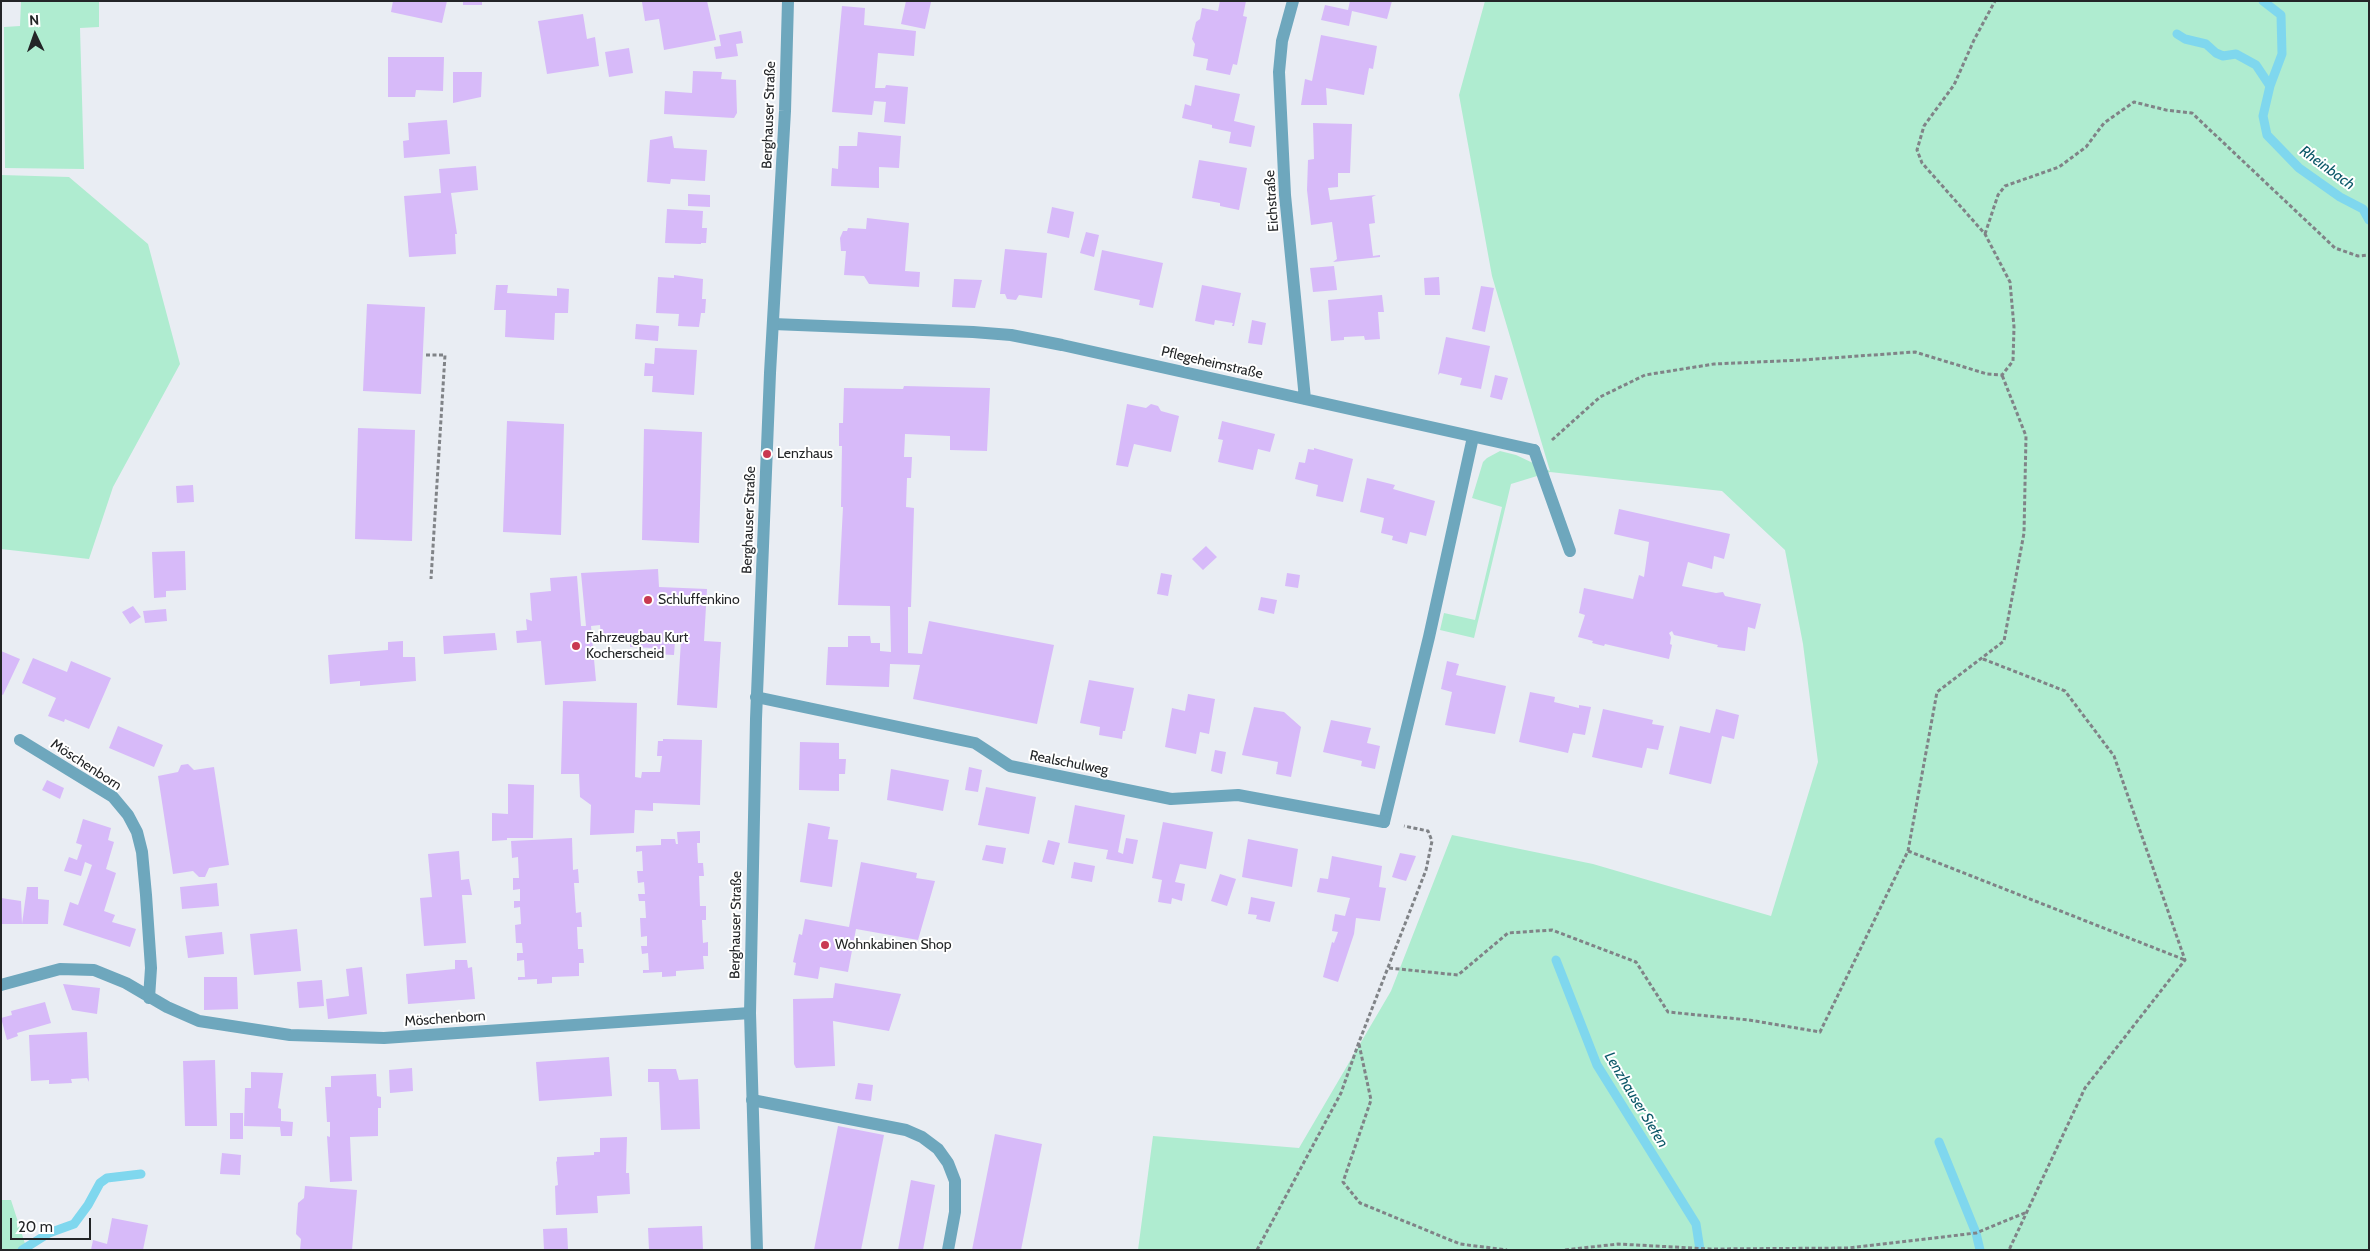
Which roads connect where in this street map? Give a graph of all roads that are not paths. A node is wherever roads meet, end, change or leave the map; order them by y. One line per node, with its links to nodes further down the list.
1 (788, 1): 3 (street, Berghauser Straße)
2 (1293, 1): 4 (street, Eichstraße)
3 (773, 324): 4 (street, Pflegeheimstraße); 7 (street, Berghauser Straße)
4 (1305, 399): 5 (street, Pflegeheimstraße)
5 (1473, 437): 6 (street, Pflegeheimstraße); 7 (street, Realschulweg)
6 (1570, 551)
7 (756, 697): 11 (street, Berghauser Straße)
8 (20, 740): 10 (street, Möschenborn)
9 (1, 985): 10 (street, Möschenborn)
10 (149, 998): 11 (street, Möschenborn)
11 (750, 1013): 12 (street, Berghauser Straße)
12 (752, 1100): 13 (street, Berghauser Straße); 14 (street)
13 (757, 1250)
14 (948, 1250)

